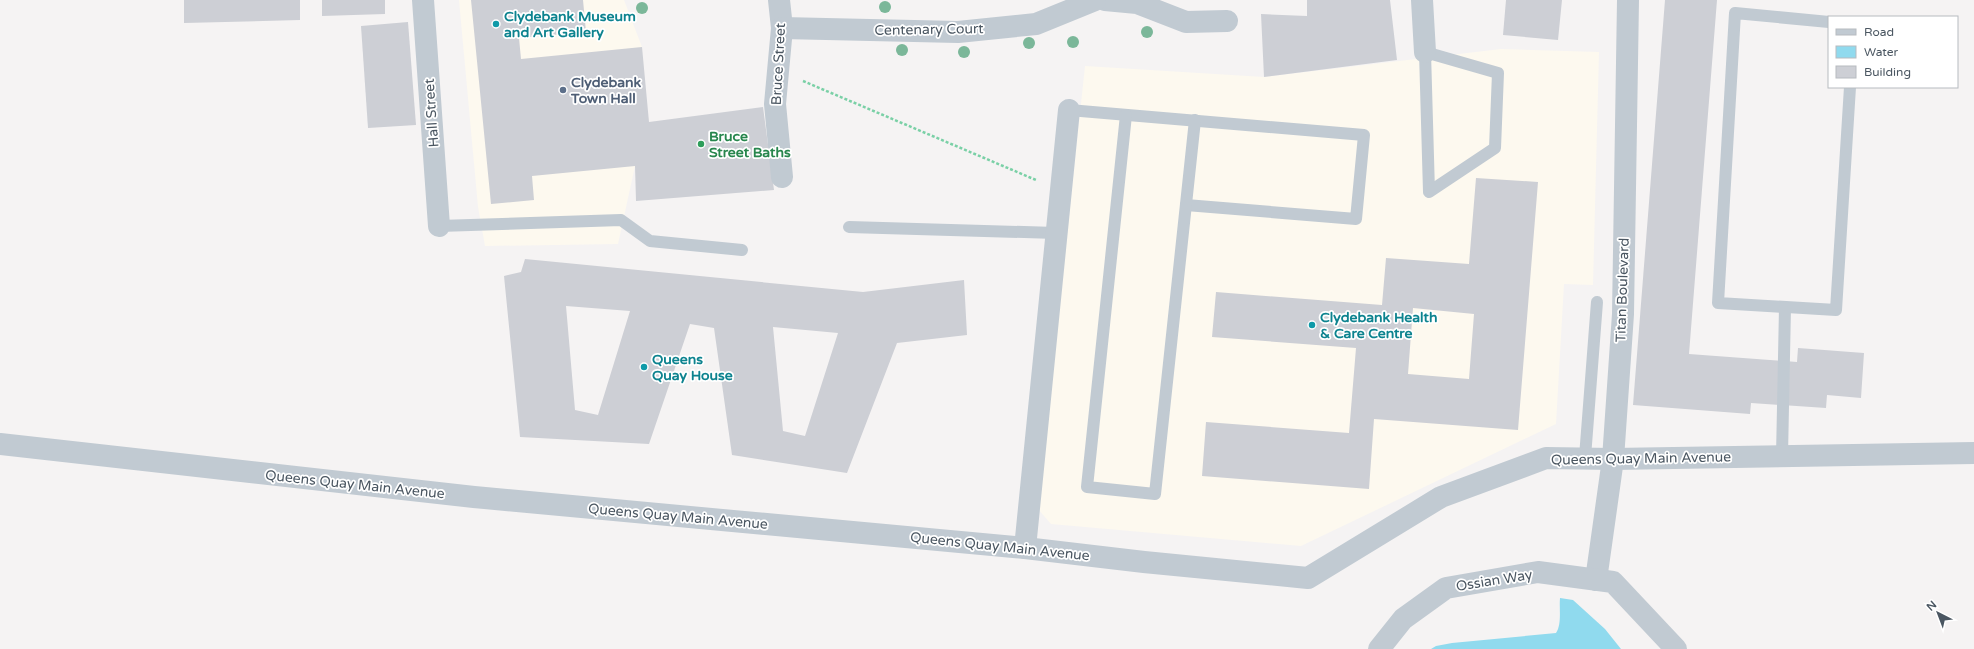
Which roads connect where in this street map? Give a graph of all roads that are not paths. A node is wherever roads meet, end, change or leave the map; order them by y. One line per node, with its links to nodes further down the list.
1 (423, 0): 17 (street, Hall Street)
2 (779, 0): 9 (street, Bruce Street)
3 (1095, 0): 9 (street, Centenary Court)
4 (1105, 0): 7 (street)
5 (1422, 0): 10 (street)
6 (1628, 0): 27 (street, Titan Boulevard)
7 (1227, 21)
8 (1828, 22): 22 (lane)
9 (782, 28): 15 (street, Bruce Street)
10 (1425, 52): 10 (lane)
11 (1850, 88): 22 (lane)
12 (1068, 110): 13 (lane); 19 (street)
13 (1126, 115): 14 (lane); 16 (lane)
14 (1195, 120): 16 (lane); 16 (lane)
15 (782, 176)
16 (1186, 205)
17 (439, 226): 20 (lane)
18 (849, 228): 19 (lane)
19 (1056, 233): 28 (street)
20 (742, 250)
21 (1597, 302): 26 (lane)
22 (1785, 307): 25 (lane)
23 (0, 444): 28 (street, Queens Quay Main Avenue)
24 (1974, 453): 25 (street, Queens Quay Main Avenue)
25 (1782, 456): 27 (street, Queens Quay Main Avenue)
26 (1586, 457): 27 (street, Queens Quay Main Avenue); 28 (street, Queens Quay Main Avenue)
27 (1612, 459): 29 (street, Titan Boulevard)
28 (1025, 548)
29 (1596, 580): 30 (street, Ossian Way); 31 (street, Ossian Way)
30 (1379, 649)
31 (1676, 649)

